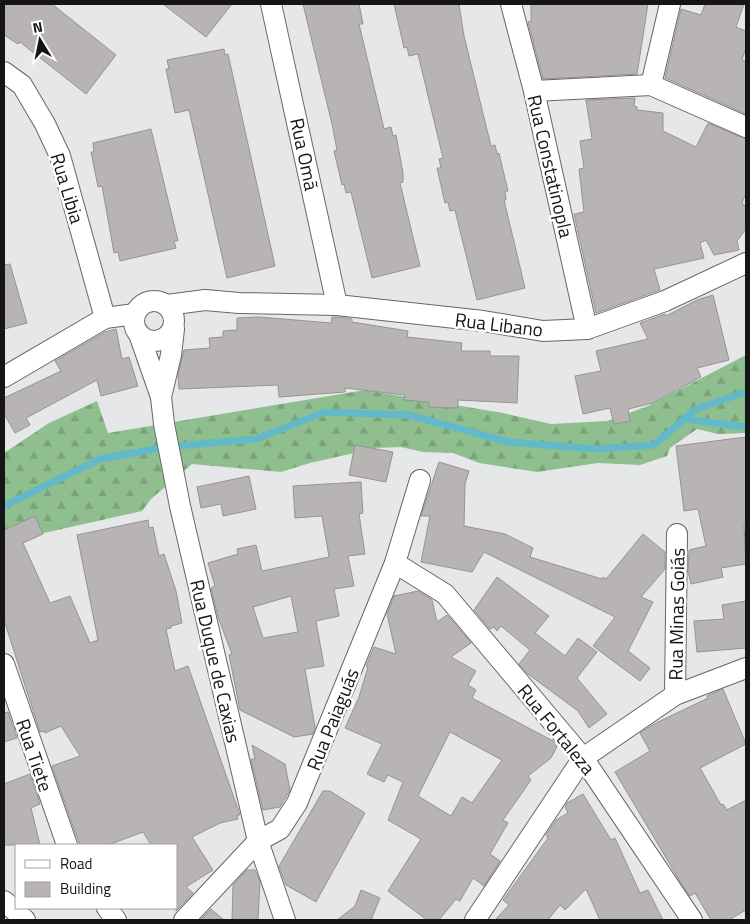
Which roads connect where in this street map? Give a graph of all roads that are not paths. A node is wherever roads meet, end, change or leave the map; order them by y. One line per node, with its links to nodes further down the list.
1 (271, 4): 9 (street, Rua Omã)
2 (511, 4): 6 (street, Rua Constatinopla)
3 (670, 4): 5 (street)
4 (4, 72): 12 (street, Rua Libia)
5 (651, 85): 6 (street); 7 (street)
6 (534, 91): 13 (street, Rua Constatinopla)
7 (746, 127)
8 (746, 262): 13 (street, Rua Libano)
9 (337, 305): 11 (street, Rua Libano); 13 (street, Rua Libano)
10 (135, 314): 11 (street, Rua Libano); 12 (street, Rua Libano); 14 (street)
11 (172, 317): 14 (street, Rua Libano); 16 (street, Rua Duque de Caxias)
12 (105, 318): 15 (street)
13 (587, 329)
14 (138, 334): 16 (street, Rua Duque de Caxias)
15 (4, 377)
16 (161, 397): 24 (street, Rua Duque de Caxias)
17 (420, 480): 19 (street, Rua Paiaguás)
18 (677, 534): 22 (street, Rua Minas Goiás)
19 (395, 563): 23 (street, Rua Fortaleza); 24 (street, Rua Paiaguás)
20 (4, 664): 25 (street, Rua Tiete)
21 (746, 668): 22 (street)
22 (675, 695): 23 (street)
23 (583, 758): 32 (street); 33 (street, Rua Fortaleza)
24 (258, 841): 30 (street, Rua Paiaguás); 31 (street, Rua Duque de Caxias)
25 (67, 844)
26 (4, 901): 28 (street)
27 (108, 909): 29 (street)
28 (25, 920)
29 (116, 920)
30 (184, 920)
31 (285, 920)
32 (475, 920)
33 (692, 920)

